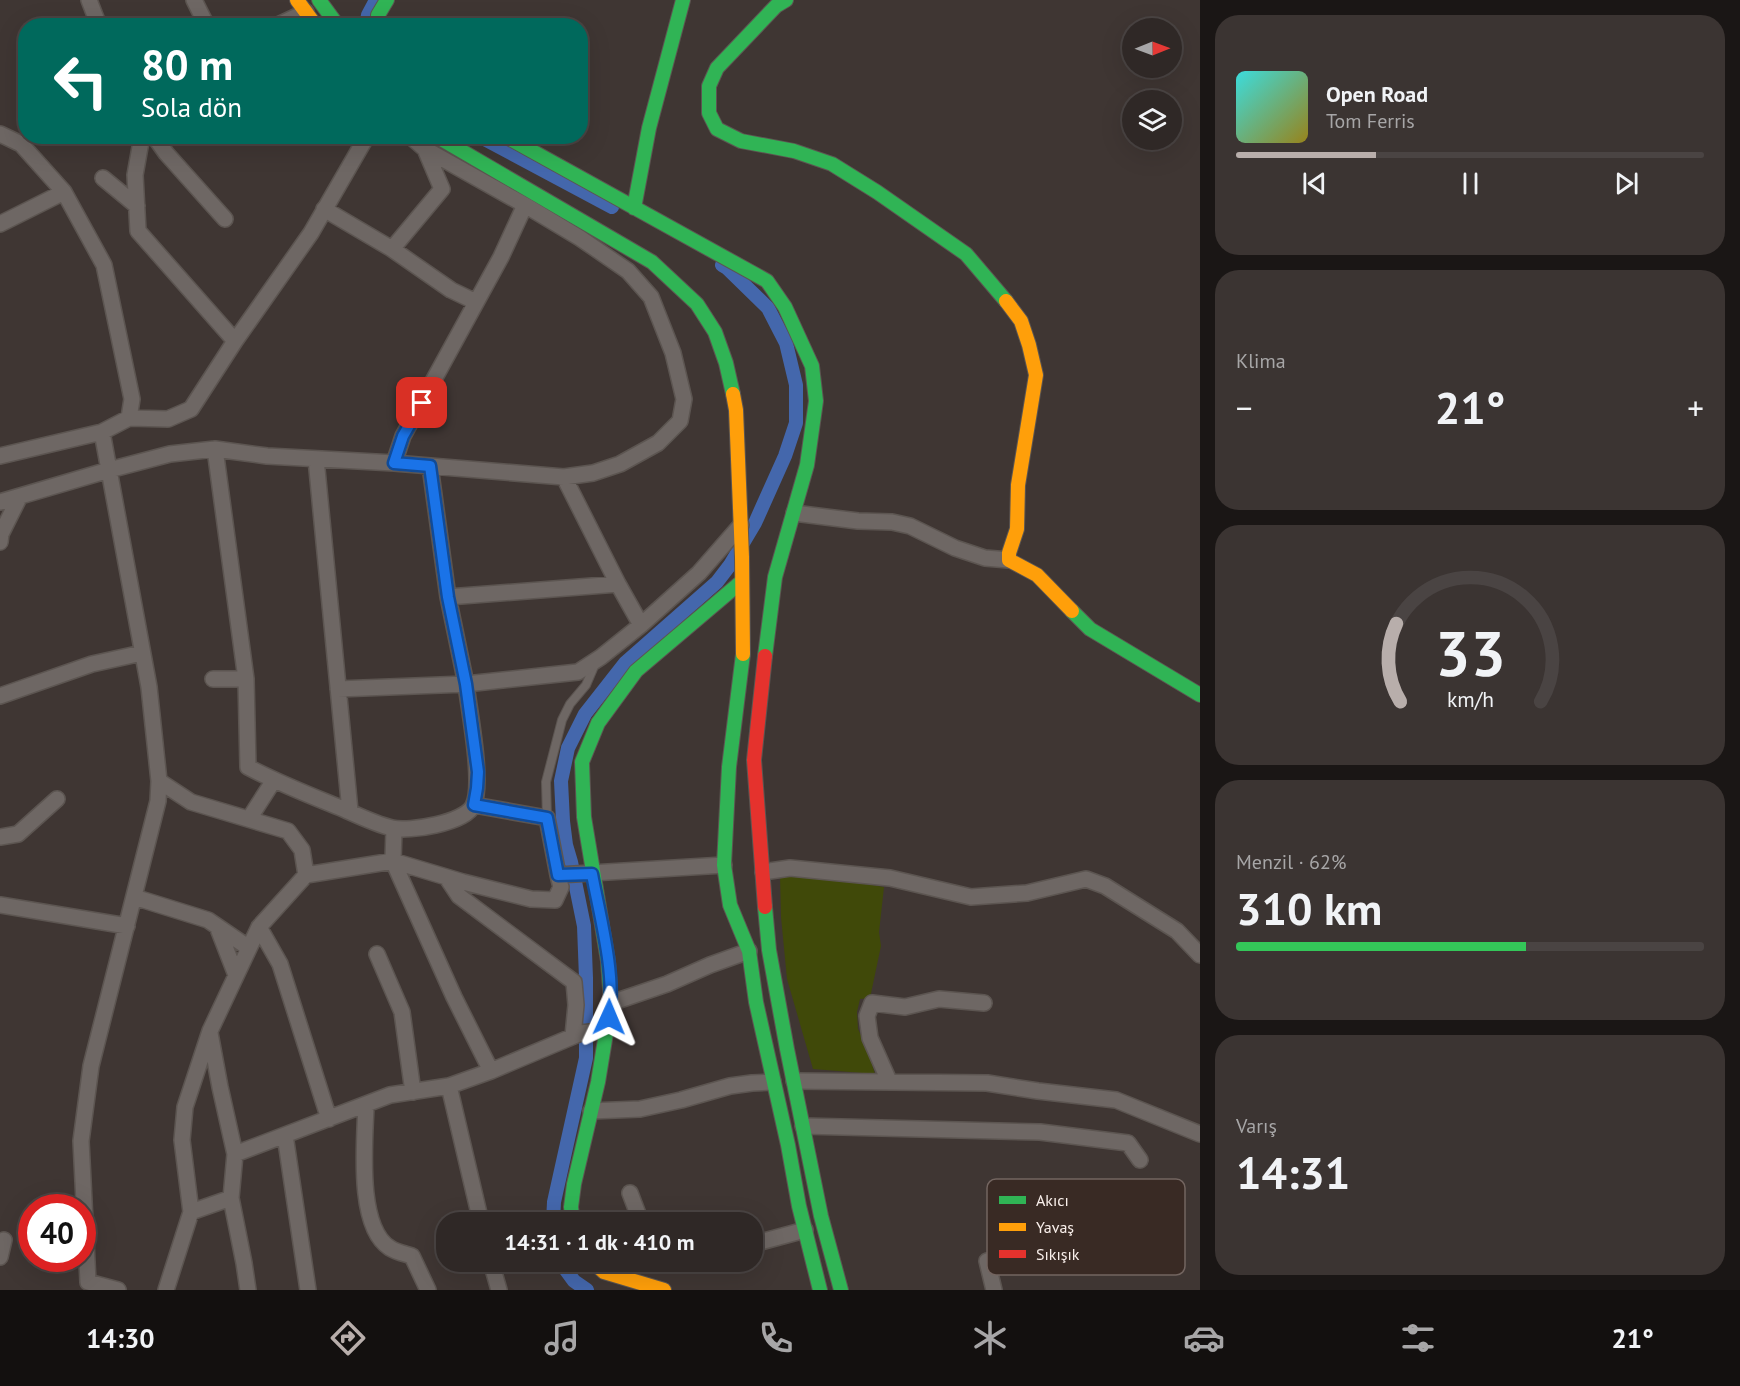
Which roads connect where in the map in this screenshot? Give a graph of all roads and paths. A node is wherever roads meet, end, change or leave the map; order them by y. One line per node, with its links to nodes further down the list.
1 (89, 0): 8 (street)
2 (194, 0): 9 (street)
3 (319, 0): 11 (main road)
4 (387, 0): 12 (main road)
5 (683, 0): 27 (main road)
6 (786, 0): 48 (main road)
7 (302, 6): 10 (street)
8 (96, 18)
9 (203, 18)
10 (286, 18)
11 (332, 18)
12 (378, 18)
13 (1, 131): 14 (street)
14 (18, 142)
15 (21, 144): 24 (street)
16 (141, 144): 26 (street)
17 (160, 144): 29 (street)
18 (362, 144): 28 (street)
19 (419, 144): 22 (street)
20 (450, 144): 46 (main road)
21 (519, 144): 27 (main road)
22 (424, 149): 25 (street); 31 (street)
23 (103, 178): 26 (street)
24 (64, 192): 30 (street); 34 (street)
25 (525, 205): 32 (street); 42 (street)
26 (137, 206): 33 (street)
27 (634, 208): 45 (main road)
28 (324, 209): 31 (street); 33 (street)
29 (225, 219)
30 (0, 224)
31 (392, 249): 32 (street)
32 (476, 302): 39 (street)
33 (235, 341): 34 (street)
34 (129, 418): 35 (street)
35 (102, 432): 37 (street); 41 (street)
36 (215, 449): 38 (street); 41 (street); 56 (street)
37 (0, 456)
38 (316, 459): 39 (street); 58 (street)
39 (394, 463): 40 (street)
40 (430, 466): 42 (street); 51 (street)
41 (109, 470): 43 (street); 53 (street)
42 (564, 477): 50 (street)
43 (20, 496): 44 (street); 47 (street)
44 (0, 502)
45 (794, 513): 48 (street); 68 (main road)
46 (740, 528): 49 (main road); 52 (street)
47 (0, 542)
48 (1009, 560): 59 (main road)
49 (741, 582): 68 (main road); 75 (main road)
50 (618, 584): 51 (street); 52 (street)
51 (448, 597): 57 (street)
52 (641, 625): 54 (street)
53 (142, 653): 60 (street); 62 (street)
54 (597, 660): 57 (street); 66 (lane)
55 (213, 679): 56 (street)
56 (246, 679): 61 (street)
57 (466, 684): 58 (street); 64 (street)
58 (338, 689): 65 (street)
59 (1200, 695)
60 (0, 696)
61 (274, 780): 65 (street); 67 (street)
62 (159, 781): 67 (street); 77 (street)
63 (57, 799): 70 (street)
64 (474, 805): 66 (street); 69 (street)
65 (350, 812): 69 (street)
66 (547, 818): 75 (street)
67 (249, 819): 74 (street)
68 (742, 827): 72 (main road); 73 (main road)
69 (394, 829): 71 (street)
70 (0, 837)
71 (393, 861): 74 (street); 76 (street); 91 (street)
72 (724, 865): 75 (street); 83 (main road)
73 (763, 872): 85 (street); 92 (main road)
74 (306, 875): 81 (street)
75 (573, 875): 76 (street); 88 (main road)
76 (447, 878): 90 (street)
77 (134, 897): 79 (street); 80 (street)
78 (0, 905): 79 (street)
79 (126, 926): 118 (street)
80 (217, 926): 82 (street); 86 (street)
81 (259, 927): 82 (street); 99 (street)
82 (249, 948): 86 (street)
83 (749, 951): 88 (street); 94 (main road)
84 (377, 954): 96 (street)
85 (1200, 955)
86 (236, 975): 89 (street)
87 (984, 1002): 93 (street)
88 (611, 1003): 90 (main road)
89 (210, 1030): 103 (street); 107 (street)
90 (589, 1033): 91 (street); 98 (main road)
91 (491, 1071): 95 (street)
92 (794, 1081): 93 (street); 100 (main road)
93 (889, 1081): 101 (street)
94 (773, 1082): 98 (street); 111 (main road)
95 (449, 1086): 96 (street); 108 (street)
96 (413, 1092): 97 (street)
97 (366, 1105): 99 (street); 122 (street)
98 (591, 1111): 109 (main road)
99 (329, 1119): 102 (street)
100 (803, 1126): 104 (street); 126 (main road)
101 (1200, 1134)
102 (285, 1135): 103 (street); 121 (street)
103 (235, 1154): 106 (street)
104 (1140, 1160)
105 (630, 1193): 110 (street)
106 (231, 1198): 107 (street); 120 (street)
107 (191, 1212): 119 (street)
108 (479, 1212)
109 (572, 1212)
110 (637, 1212)
111 (805, 1230): 113 (street); 125 (main road)
112 (4, 1240): 114 (street)
113 (763, 1241)
114 (0, 1257)
115 (494, 1272): 123 (street)
116 (604, 1272): 124 (main road)
117 (990, 1275): 127 (street)
118 (118, 1290)
119 (166, 1290)
120 (248, 1290)
121 (308, 1290)
122 (428, 1290)
123 (499, 1290)
124 (664, 1290)
125 (820, 1290)
126 (841, 1290)
127 (994, 1290)

